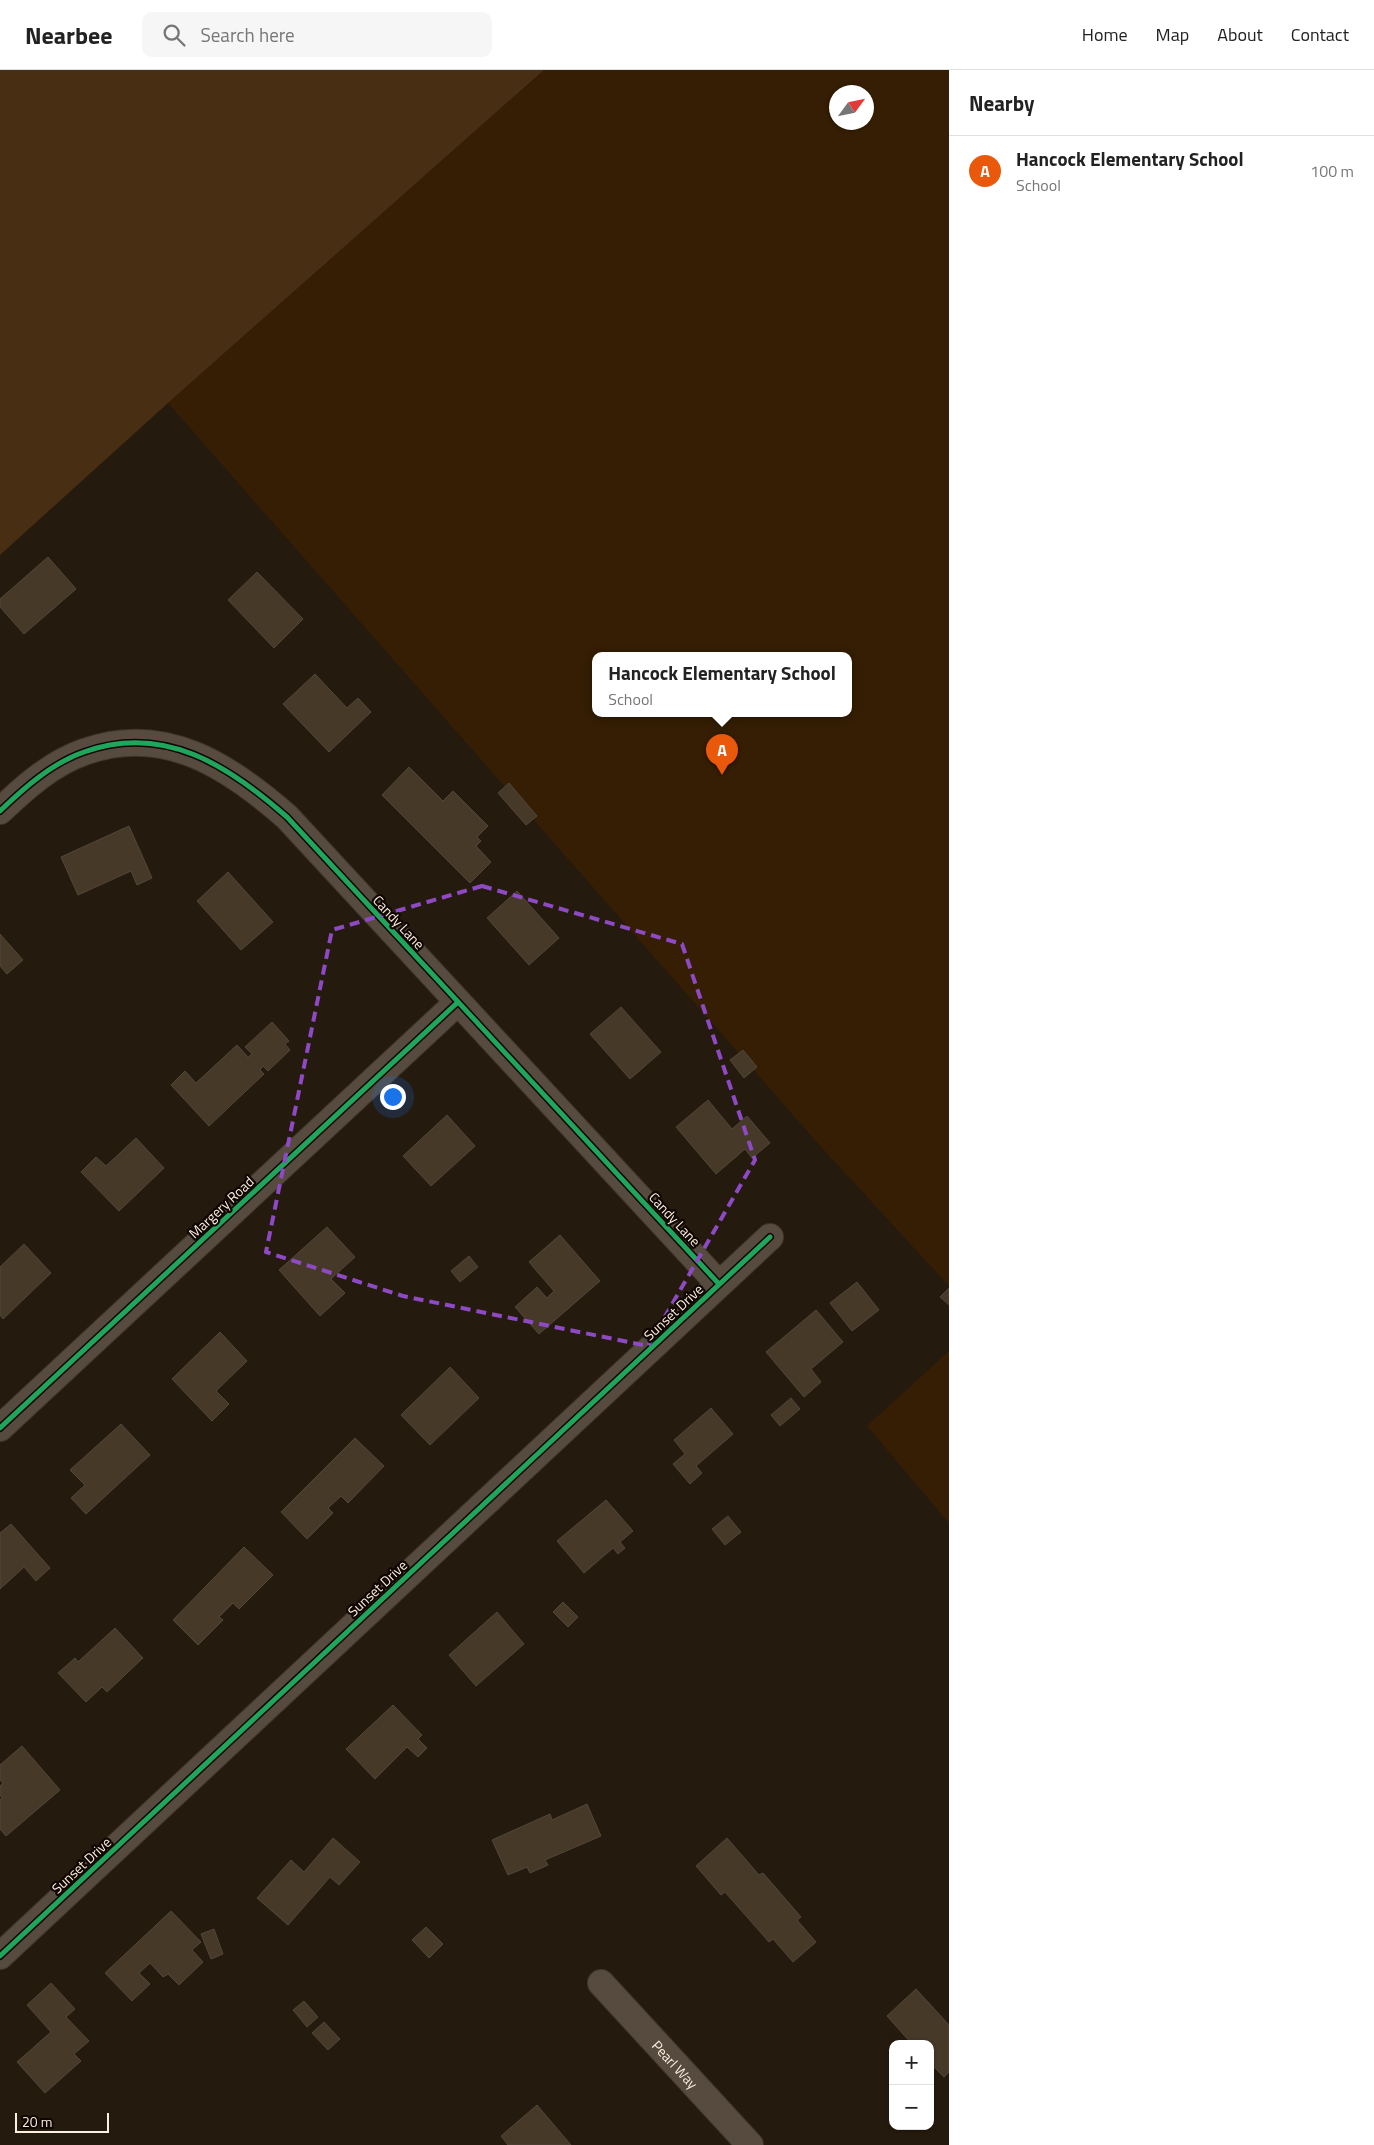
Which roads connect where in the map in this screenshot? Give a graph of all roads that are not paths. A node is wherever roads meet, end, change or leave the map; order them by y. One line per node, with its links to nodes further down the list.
1 (0, 811): 2 (street, Candy Lane)
2 (458, 1002): 4 (street, Candy Lane); 5 (street, Margery Road)
3 (770, 1237): 4 (street, Sunset Drive)
4 (719, 1284): 6 (street, Sunset Drive)
5 (0, 1428)
6 (0, 1956)
7 (601, 1983): 8 (street, Pearl Way)
8 (750, 2145)

